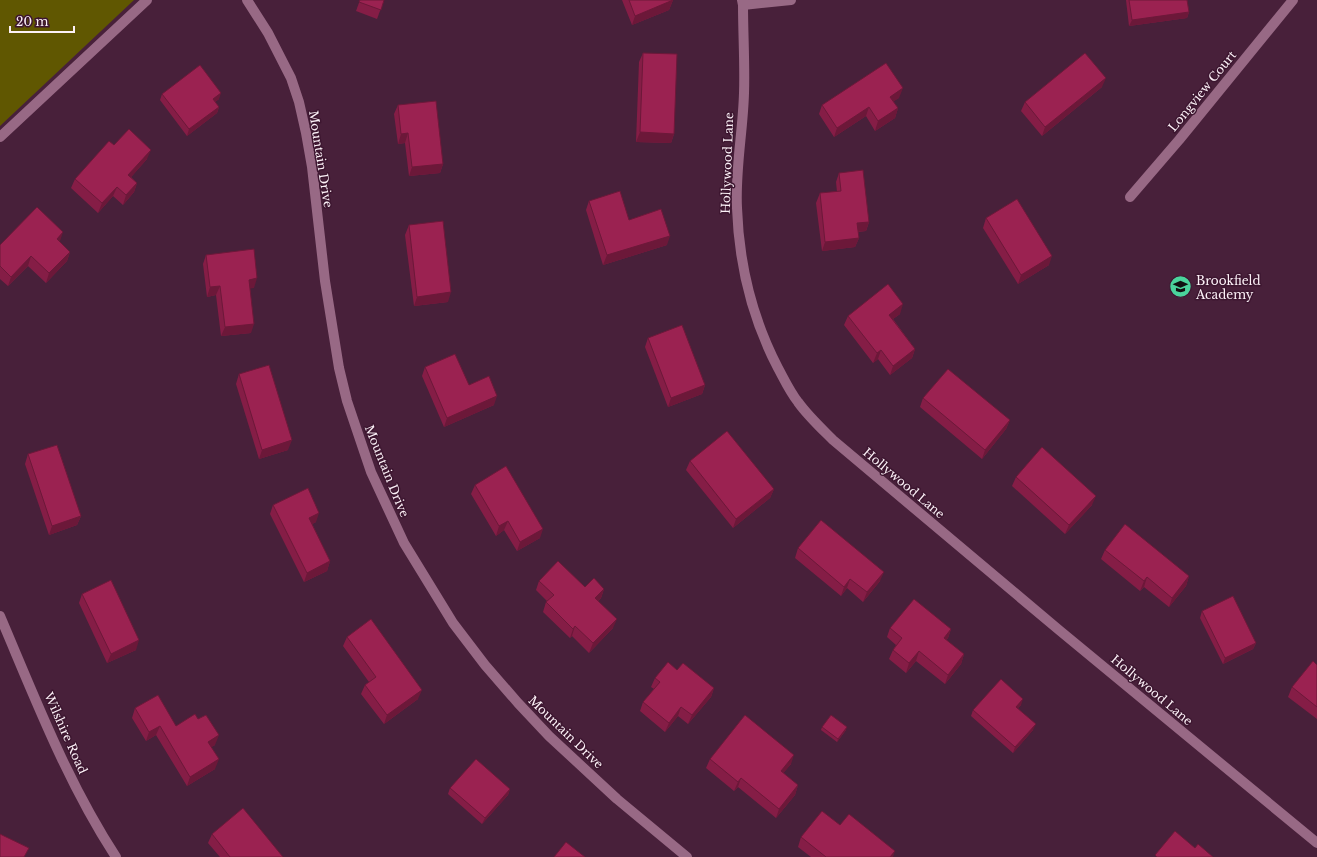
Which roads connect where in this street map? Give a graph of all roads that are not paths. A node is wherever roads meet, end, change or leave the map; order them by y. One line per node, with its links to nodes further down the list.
1 (147, 0): 6 (street)
2 (247, 0): 11 (street, Mountain Drive)
3 (791, 0): 5 (street)
4 (1293, 0): 7 (street, Longview Court)
5 (742, 3): 9 (street, Hollywood Lane)
6 (0, 138)
7 (1130, 197)
8 (0, 616): 10 (street, Wilshire Road)
9 (1317, 843)
10 (116, 857)
11 (687, 857)

